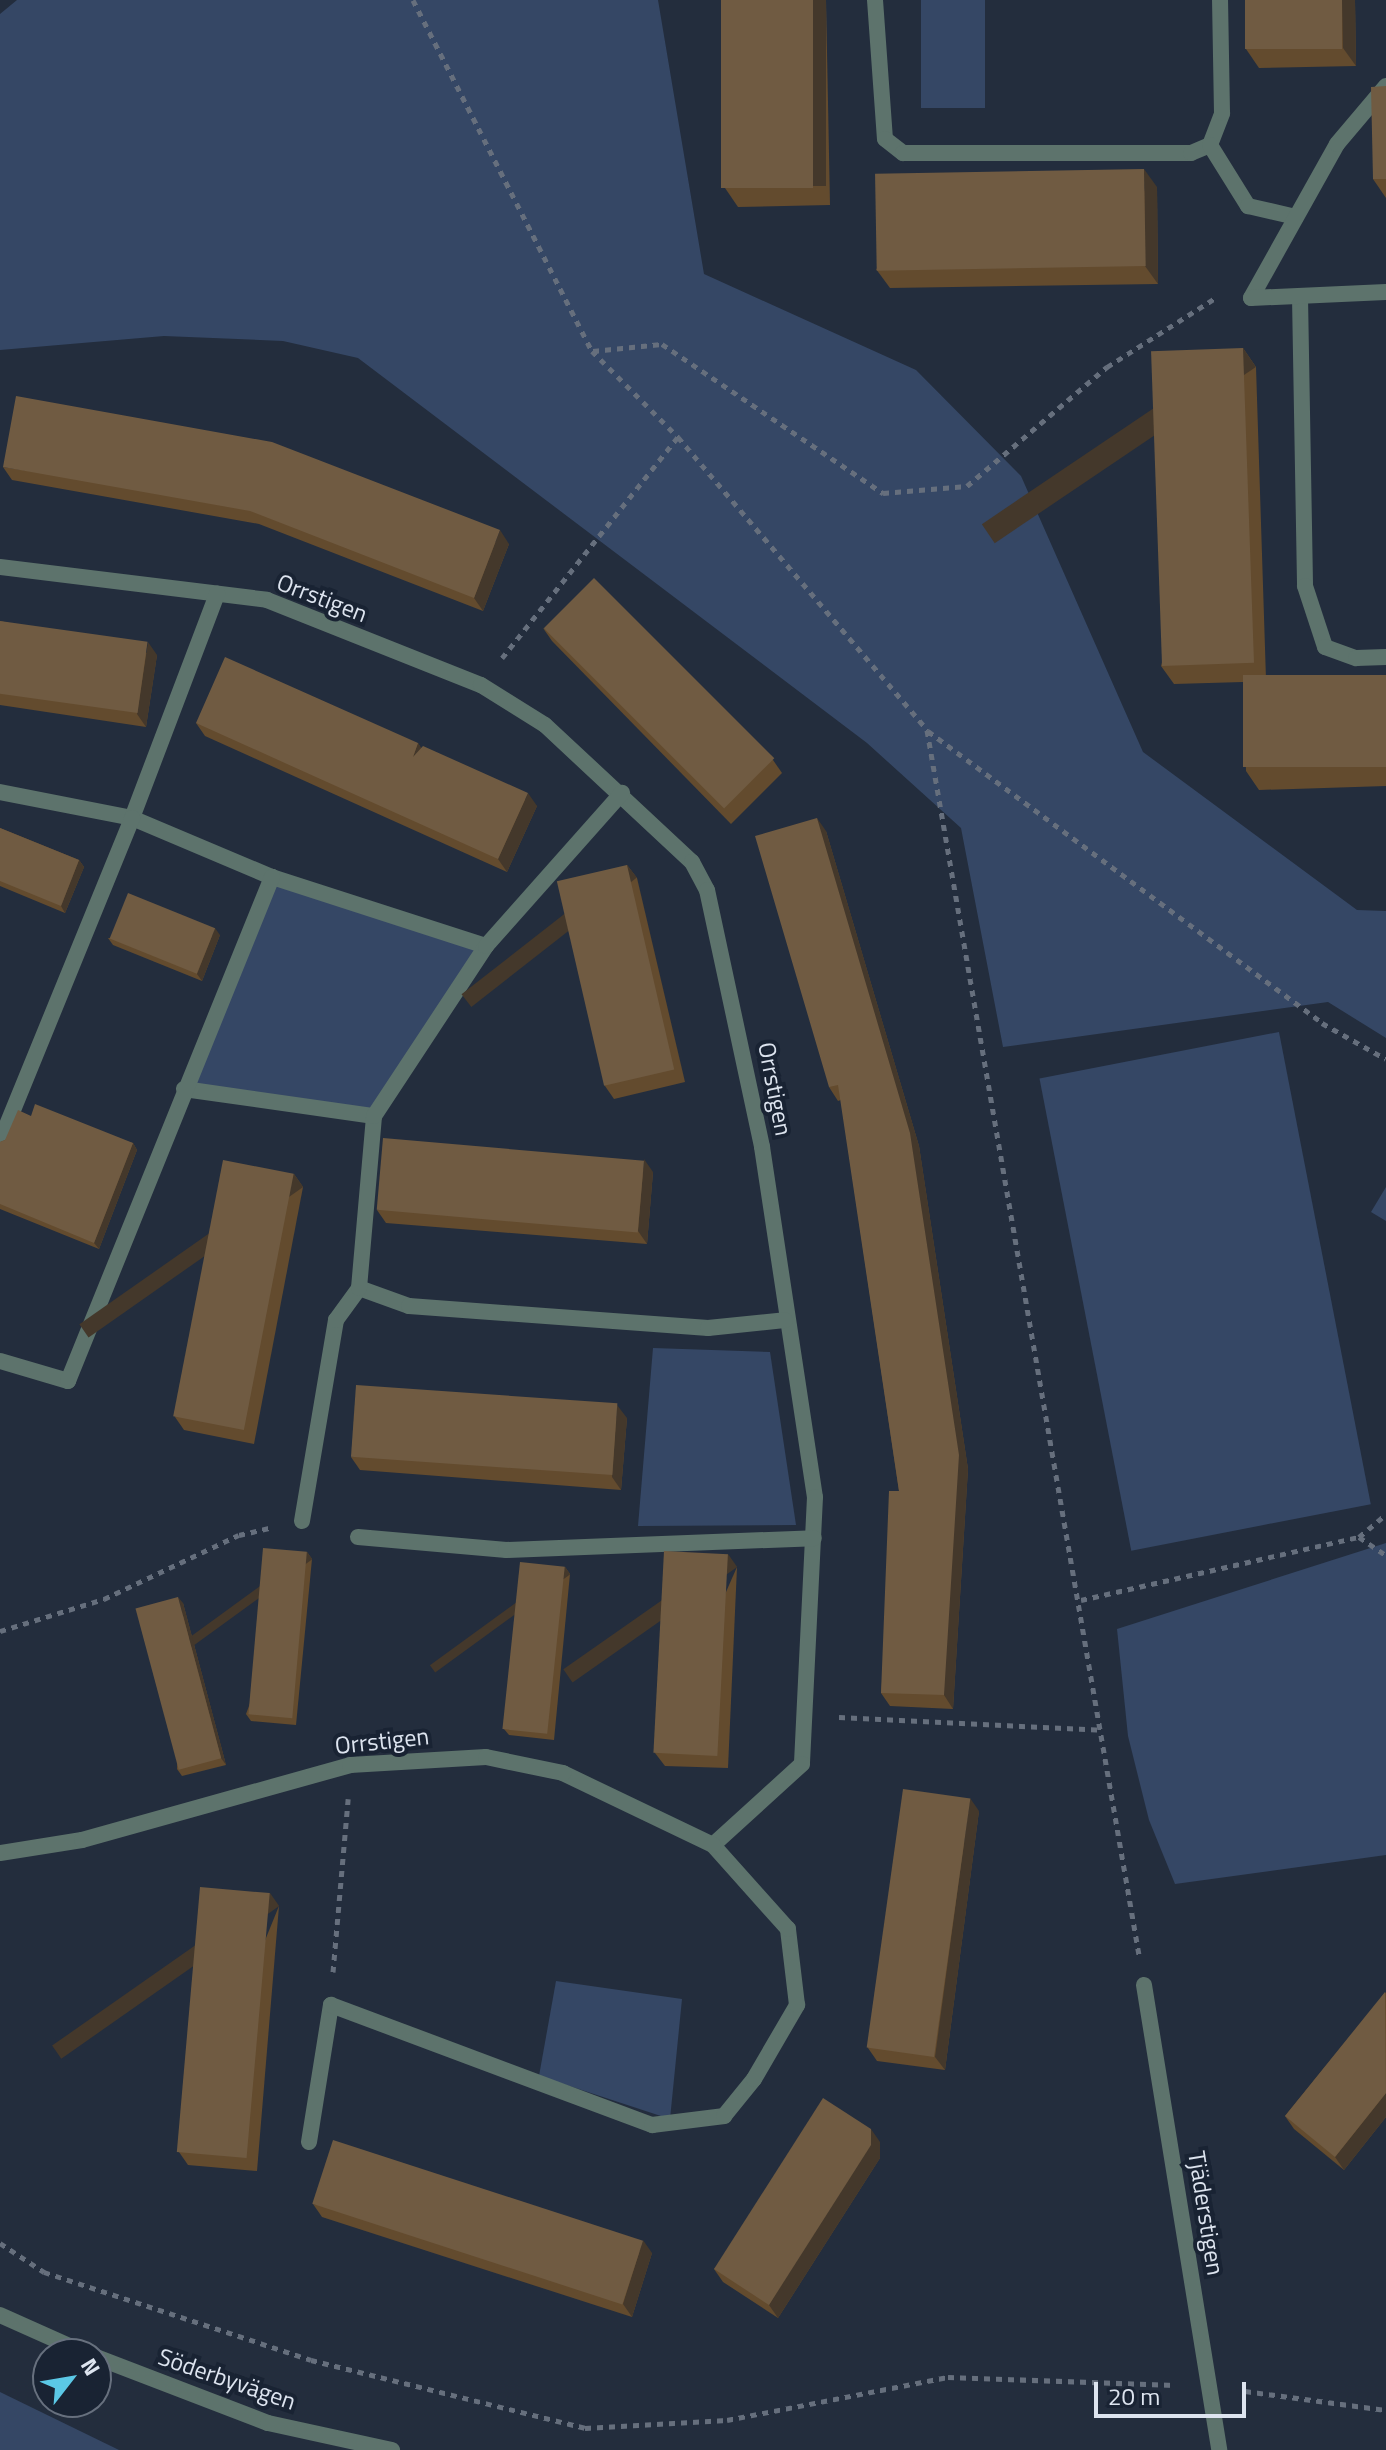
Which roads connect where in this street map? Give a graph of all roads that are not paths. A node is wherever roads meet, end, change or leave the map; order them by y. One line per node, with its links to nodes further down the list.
1 (875, 0): 4 (street)
2 (1220, 0): 4 (street)
3 (1386, 86): 5 (street)
4 (1210, 145): 5 (street)
5 (1296, 217): 7 (street)
6 (1386, 292): 7 (street)
7 (1300, 297): 10 (street)
8 (0, 567): 9 (street, Orrstigen)
9 (217, 594): 12 (street, Orrstigen); 13 (street)
10 (1386, 657)
11 (0, 792): 13 (street)
12 (622, 793): 15 (street); 20 (street, Orrstigen)
13 (132, 818): 14 (street); 18 (street)
14 (272, 877): 15 (street); 16 (street)
15 (486, 946): 17 (street)
16 (184, 1089): 17 (street); 21 (street)
17 (374, 1116): 19 (street)
18 (0, 1142)
19 (359, 1288): 20 (street); 22 (street)
20 (785, 1320): 24 (street, Orrstigen)
21 (0, 1361)
22 (302, 1521)
23 (358, 1537): 24 (street)
24 (814, 1538): 25 (street, Orrstigen)
25 (713, 1845): 26 (street, Orrstigen); 28 (street, Orrstigen)
26 (0, 1853)
27 (1144, 1985): 33 (street, Tjäderstigen)
28 (309, 2142)
29 (0, 2315): 30 (street)
30 (51, 2338)
31 (112, 2363): 32 (street, Söderbyvägen)
32 (392, 2450)
33 (1219, 2450)

